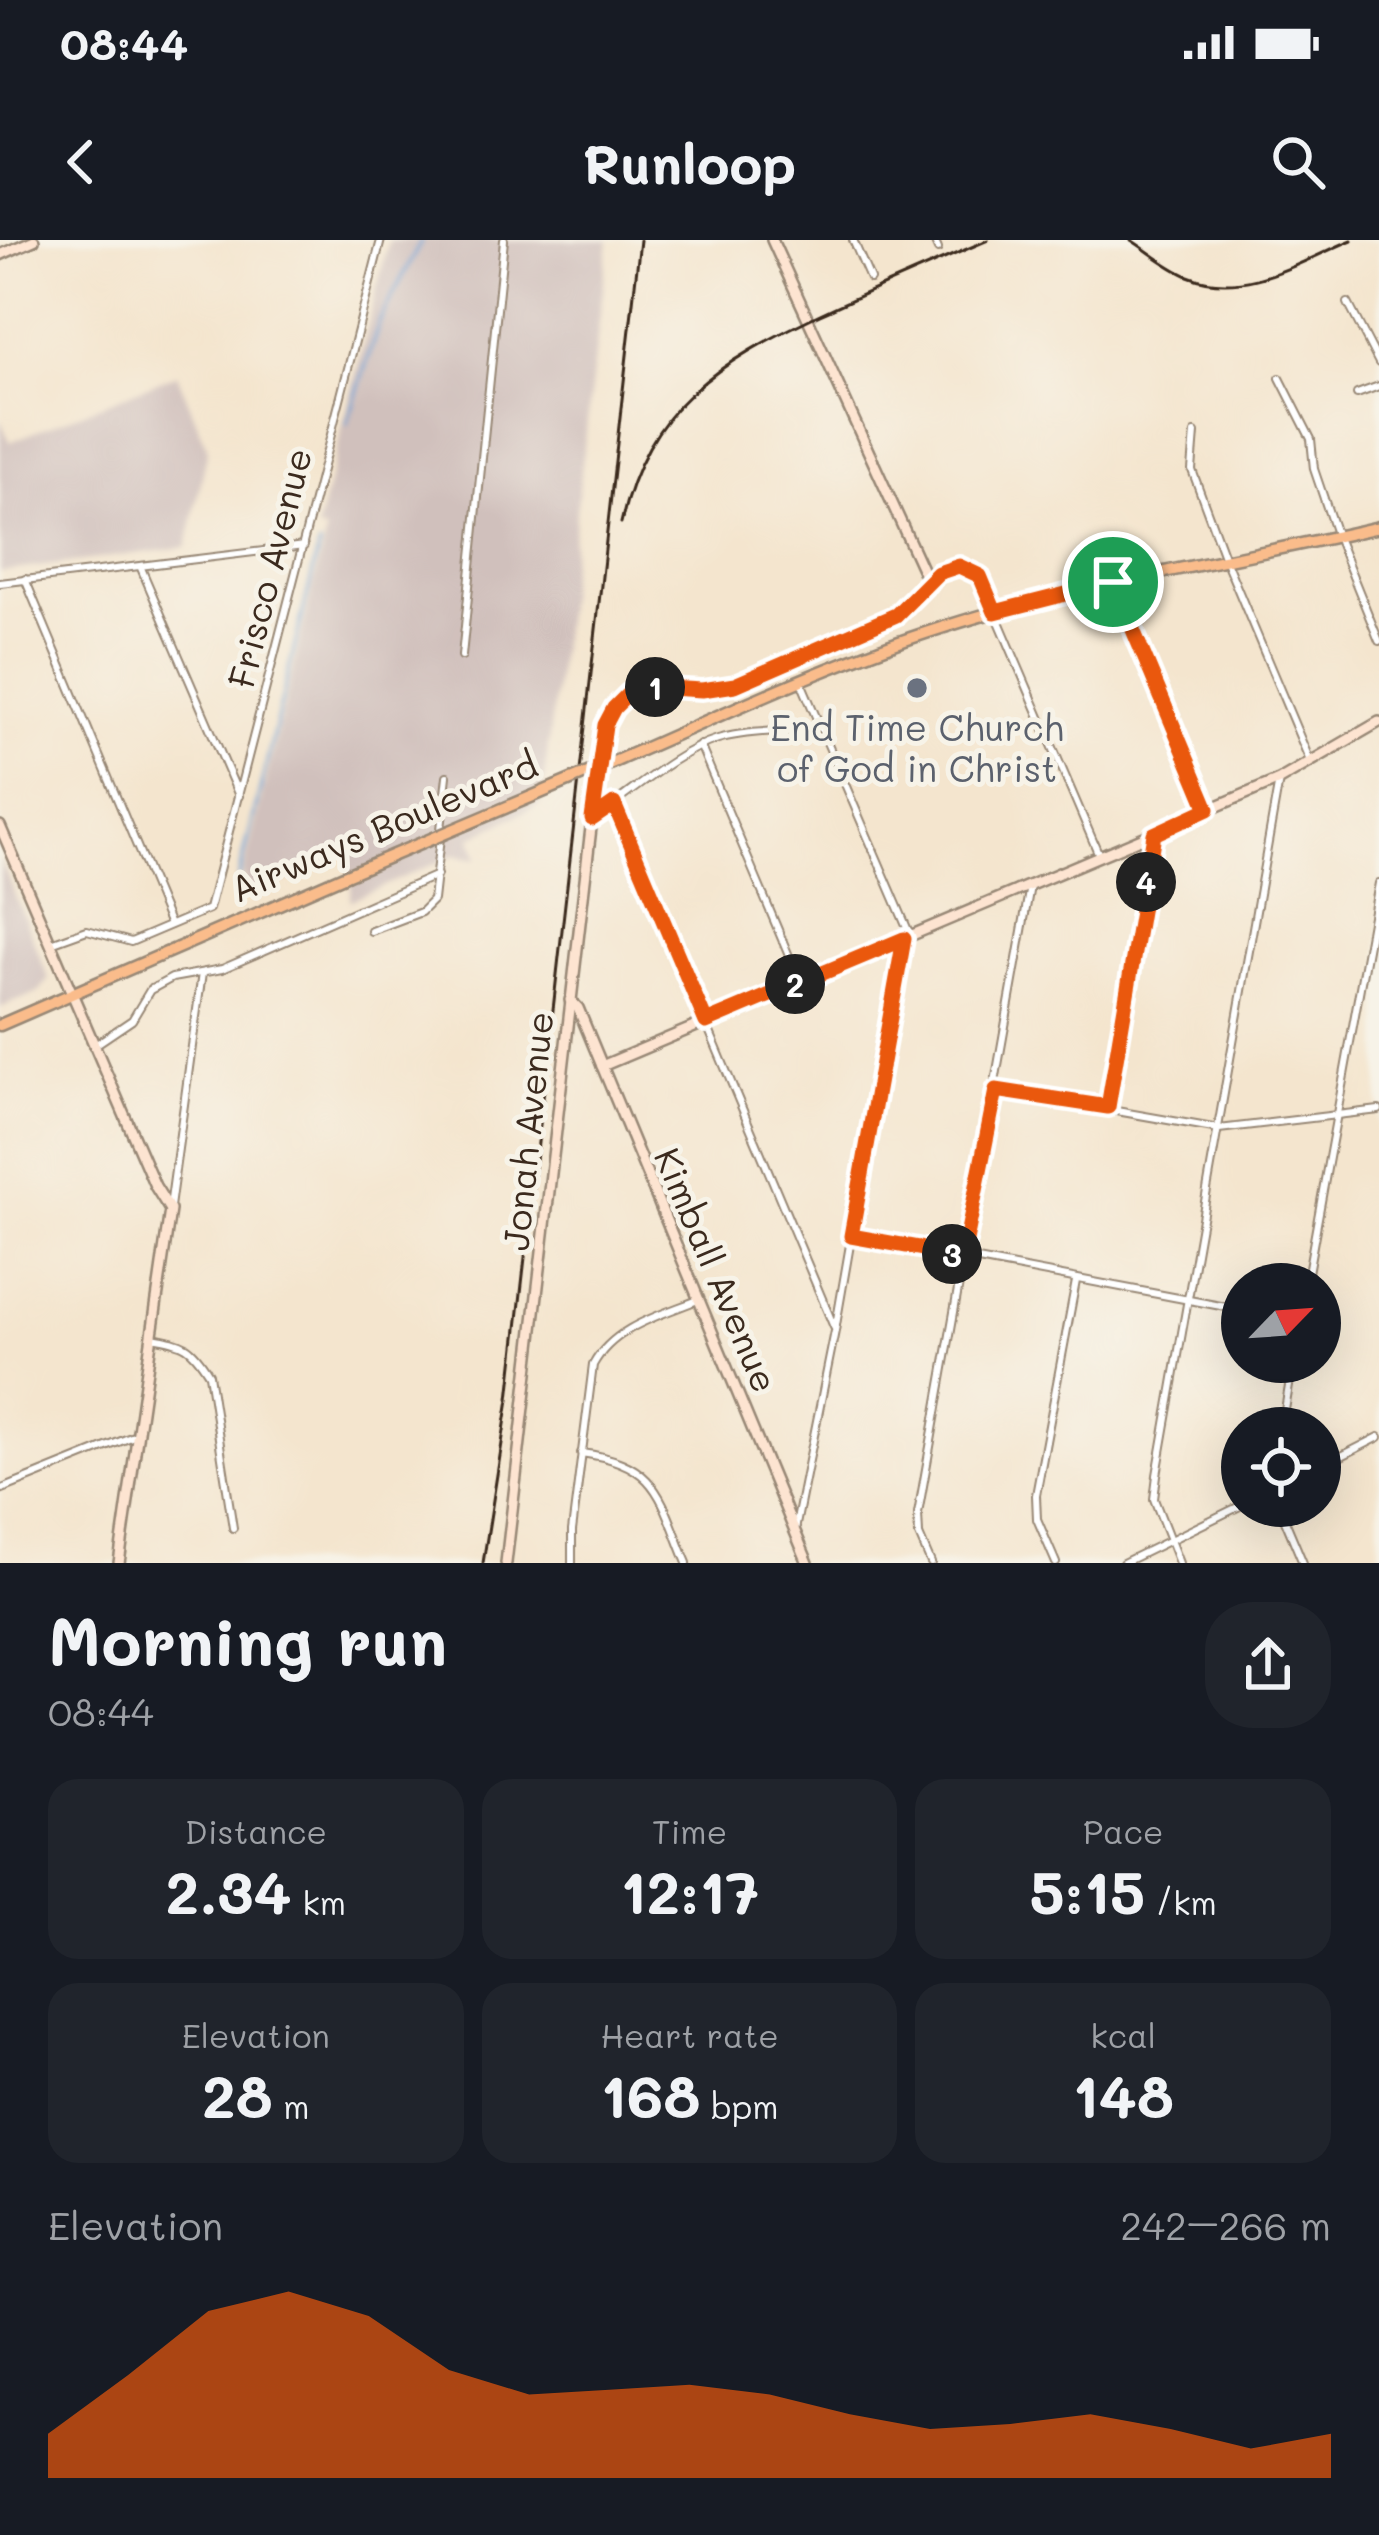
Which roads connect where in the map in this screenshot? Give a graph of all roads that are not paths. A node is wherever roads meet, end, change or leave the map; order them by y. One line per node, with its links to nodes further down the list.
1 (34, 240): 8 (street)
2 (381, 240): 18 (street, Frisco Avenue)
3 (504, 240): 27 (street)
4 (772, 240): 22 (street)
5 (854, 240): 9 (street)
6 (934, 240): 7 (street)
7 (938, 249)
8 (0, 254)
9 (870, 278)
10 (1348, 303): 11 (street)
11 (1379, 362)
12 (1280, 378): 17 (street)
13 (1379, 386): 14 (street)
14 (1357, 394)
15 (1195, 433): 19 (street)
16 (1379, 527): 17 (main road, Airways Boulevard)
17 (1336, 537): 19 (main road, Airways Boulevard); 26 (street)
18 (304, 546): 20 (street); 35 (street, Frisco Avenue)
19 (1225, 559): 23 (main road, Airways Boulevard); 32 (street)
20 (141, 568): 21 (street); 35 (street)
21 (25, 579): 24 (street); 46 (street)
22 (928, 582): 25 (street); 38 (street, Jonah Avenue)
23 (1113, 582): 25 (main road, Airways Boulevard); 37 (street)
24 (0, 583)
25 (995, 612): 28 (main road, Airways Boulevard); 41 (street)
26 (1379, 641)
27 (463, 656)
28 (801, 682): 30 (street); 52 (main road, Airways Boulevard, bridge)
29 (1379, 722): 32 (street)
30 (819, 724): 31 (street); 48 (street)
31 (700, 745): 36 (street); 51 (street)
32 (1310, 761): 34 (street)
33 (447, 776): 42 (street)
34 (1279, 779): 37 (street); 62 (street)
35 (240, 798): 45 (street, Frisco Avenue)
36 (614, 804): 38 (street); 54 (street)
37 (1208, 809): 40 (street)
38 (592, 819): 53 (street, Jonah Avenue)
39 (0, 826): 49 (street)
40 (1154, 834): 41 (street); 59 (street)
41 (1099, 855): 44 (street)
42 (437, 875): 47 (street); 50 (street, Airways Boulevard)
43 (1379, 883): 61 (street)
44 (1030, 886): 48 (street); 58 (street)
45 (209, 909): 46 (street, Airways Boulevard)
46 (170, 926): 49 (street, Airways Boulevard)
47 (371, 932)
48 (907, 937): 51 (street); 64 (street)
49 (50, 943): 52 (street)
50 (202, 973): 56 (street, Airways Boulevard); 63 (street)
51 (800, 982): 54 (street)
52 (73, 993): 55 (main road, Airways Boulevard); 56 (street)
53 (570, 1000): 57 (street, Kimball Avenue); 84 (street, Jonah Avenue)
54 (706, 1022): 57 (street); 71 (street)
55 (0, 1024)
56 (95, 1045): 63 (street)
57 (602, 1066): 68 (street, Kimball Avenue)
58 (996, 1090): 59 (street); 65 (street)
59 (1108, 1107): 62 (street)
60 (1379, 1110): 61 (street)
61 (1337, 1117): 62 (street); 66 (street)
62 (1219, 1130): 69 (street)
63 (170, 1210): 72 (street)
64 (851, 1236): 65 (street); 71 (street)
65 (963, 1256): 67 (street); 88 (street)
66 (1310, 1263)
67 (1076, 1281): 69 (street); 89 (street)
68 (700, 1299): 75 (street); 81 (street, Kimball Avenue)
69 (1188, 1300): 70 (street); 82 (street)
70 (1221, 1306)
71 (836, 1331): 81 (street)
72 (152, 1337): 73 (street); 80 (street)
73 (139, 1434): 77 (street); 83 (street)
74 (1379, 1436): 76 (street)
75 (581, 1453): 85 (street); 86 (street)
76 (1341, 1455)
77 (0, 1490)
78 (1221, 1515): 82 (street)
79 (1288, 1527): 92 (street)
80 (233, 1528)
81 (795, 1531): 87 (street, Kimball Avenue)
82 (1169, 1541): 90 (street); 91 (street)
83 (119, 1563)
84 (506, 1563)
85 (572, 1563)
86 (687, 1563)
87 (808, 1563)
88 (931, 1563)
89 (1056, 1563)
90 (1123, 1563)
91 (1178, 1563)
92 (1303, 1563)

